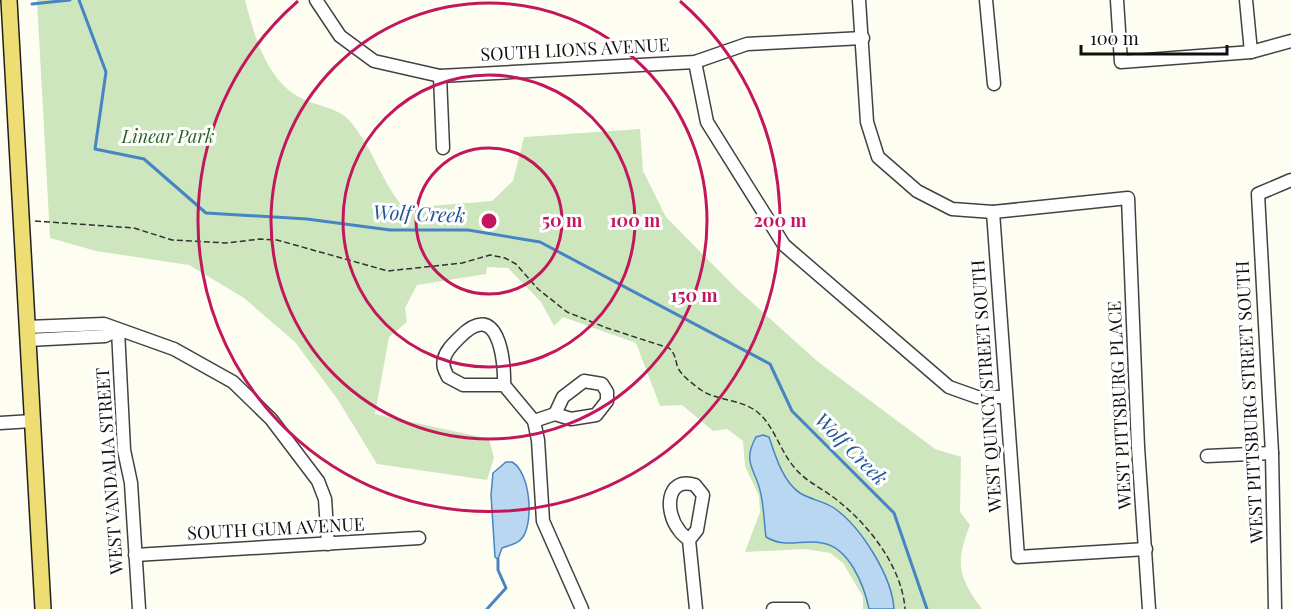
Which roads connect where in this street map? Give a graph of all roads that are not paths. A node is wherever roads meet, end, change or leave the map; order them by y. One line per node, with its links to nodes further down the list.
1 (9, 0): 17 (main road)
2 (316, 0): 11 (street, SOUTH LIONS AVENUE)
3 (859, 0): 7 (street)
4 (986, 0): 12 (street)
5 (1117, 0): 9 (street)
6 (1246, 0): 9 (street)
7 (863, 38): 10 (street, SOUTH LIONS AVENUE); 15 (street)
8 (1291, 41): 9 (street)
9 (1251, 52)
10 (695, 62): 11 (street, SOUTH LIONS AVENUE); 19 (street)
11 (440, 76): 13 (street)
12 (994, 84)
13 (443, 148)
14 (1291, 180): 24 (street, WEST PITTSBURG STREET SOUTH)
15 (993, 212): 19 (street, WEST QUINCY STREET SOUTH); 29 (street, WEST PITTSBURG PLACE)
16 (118, 330): 17 (street); 28 (street); 30 (street, WEST VANDALIA STREET)
17 (27, 334): 21 (main road)
18 (504, 385): 18 (street); 22 (street)
19 (1005, 397): 29 (street, WEST QUINCY STREET SOUTH)
20 (555, 414): 22 (street)
21 (32, 421): 23 (street); 31 (main road)
22 (534, 421): 33 (street)
23 (0, 423)
24 (1272, 453): 25 (street); 38 (street, WEST PITTSBURG STREET SOUTH)
25 (1208, 456)
26 (419, 538): 28 (street, SOUTH GUM AVENUE)
27 (689, 540): 34 (street)
28 (328, 544): 30 (street, SOUTH GUM AVENUE)
29 (1146, 549): 37 (street, WEST PITTSBURG PLACE)
30 (135, 555): 32 (street, WEST VANDALIA STREET)
31 (43, 609)
32 (139, 609)
33 (582, 609)
34 (696, 609)
35 (776, 609): 36 (street)
36 (803, 609)
37 (1149, 609)
38 (1275, 609)

